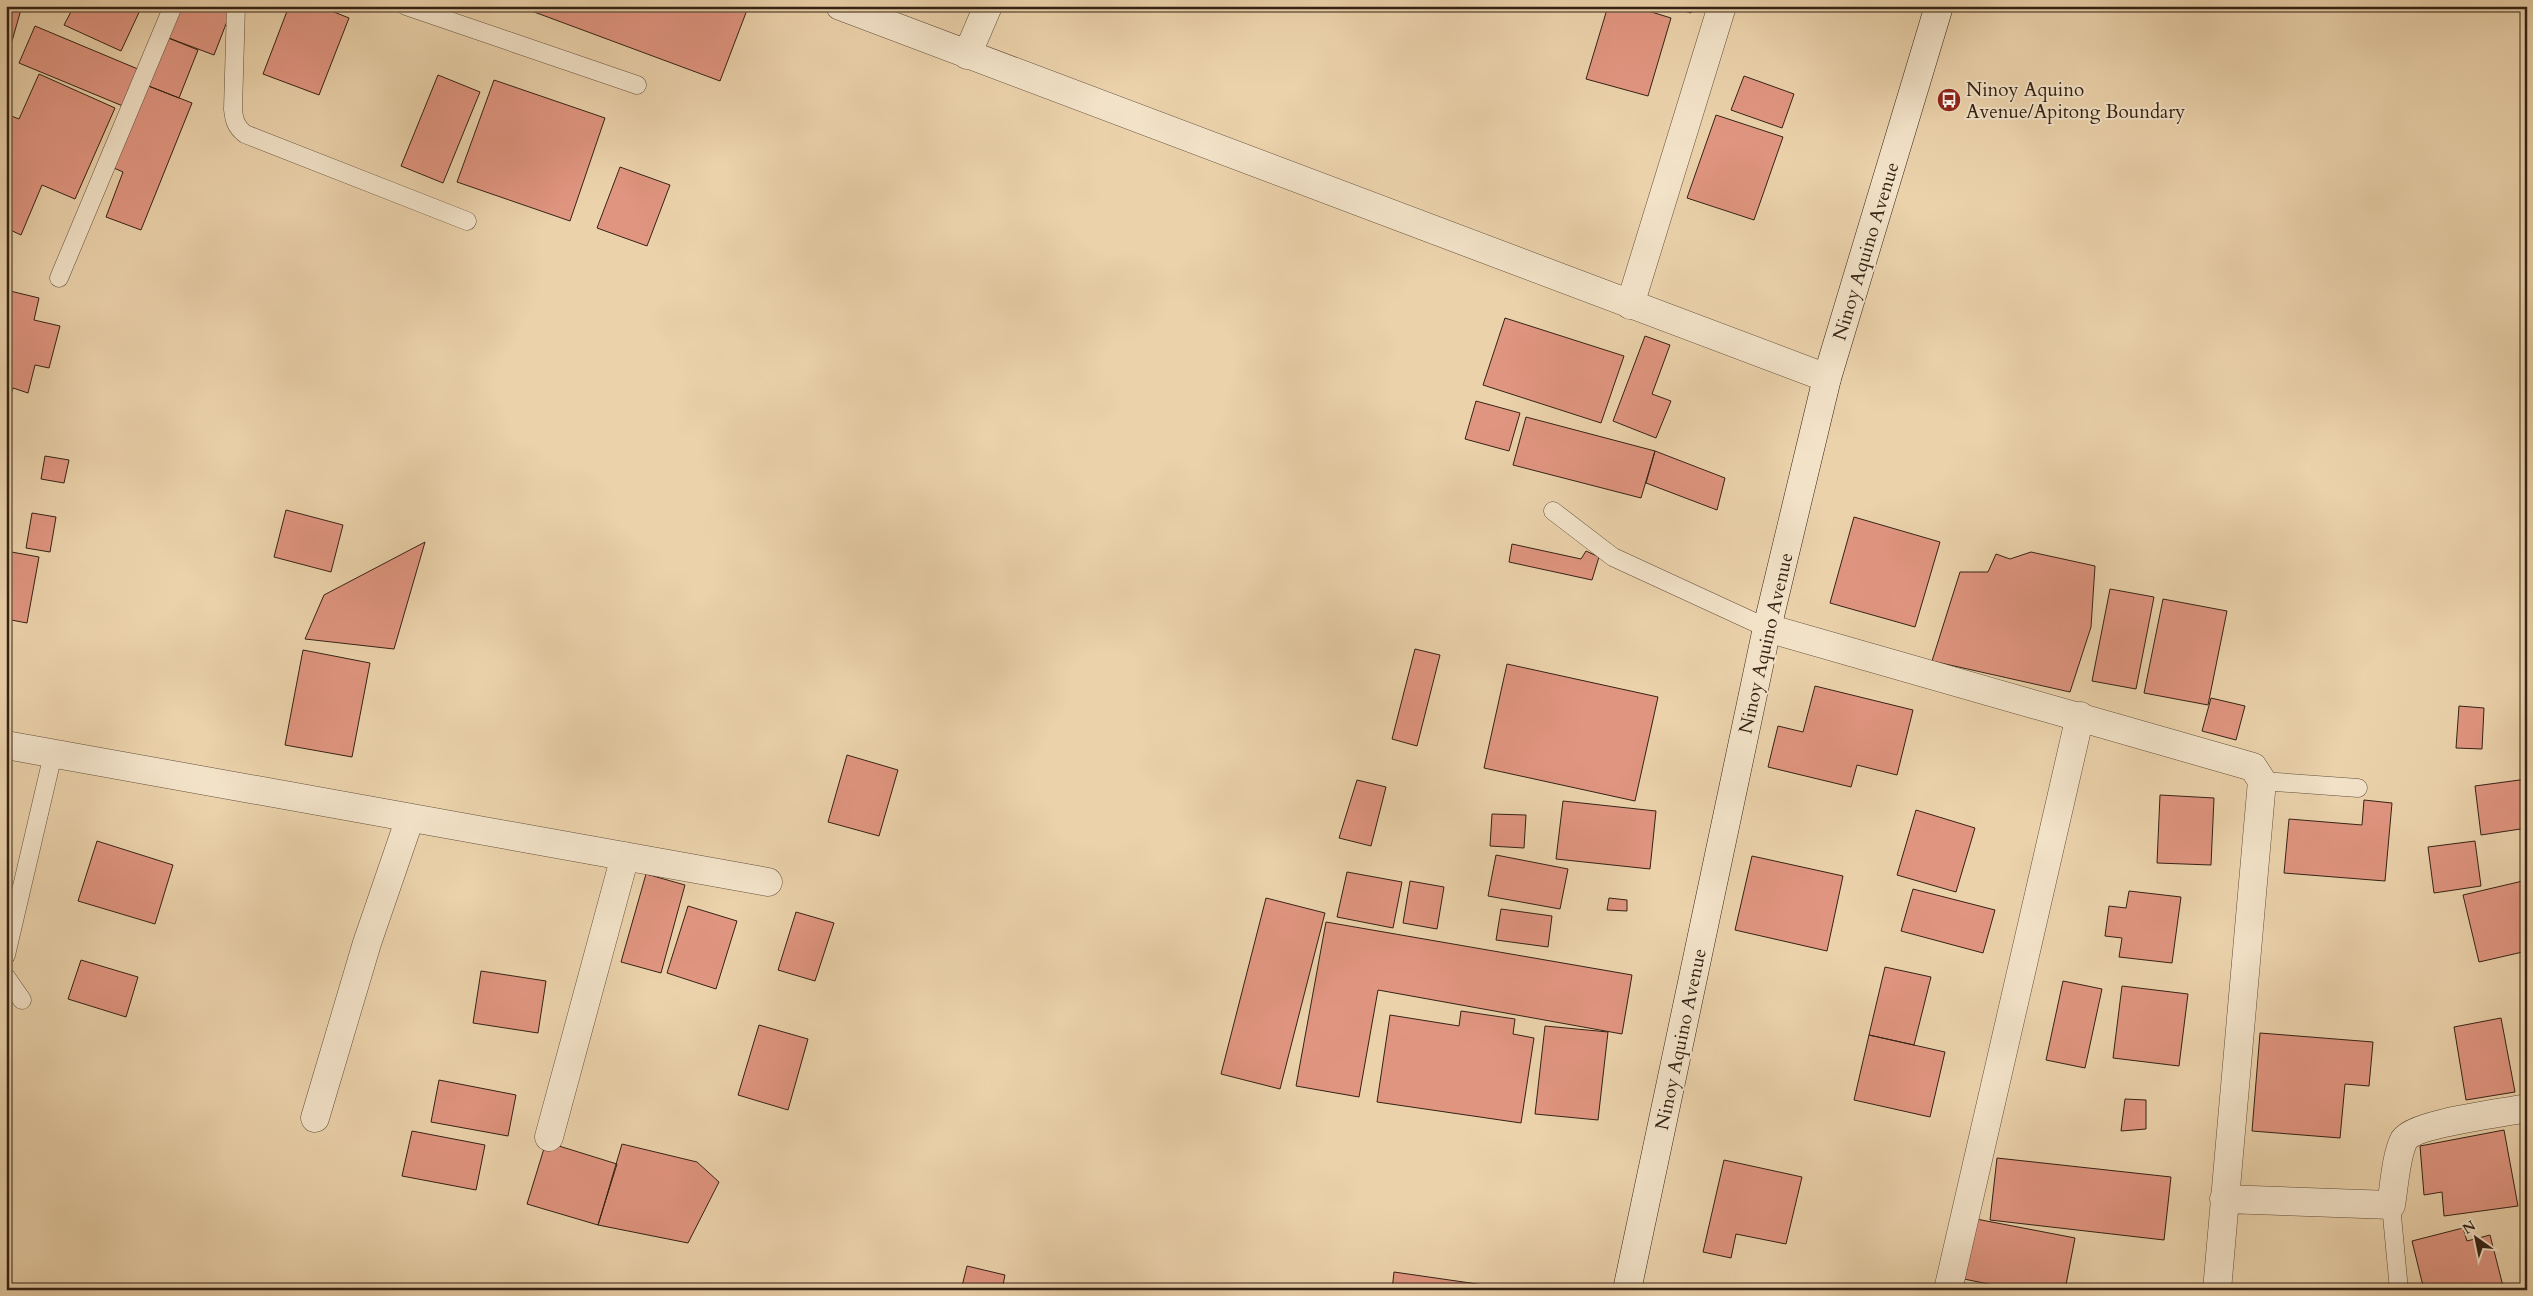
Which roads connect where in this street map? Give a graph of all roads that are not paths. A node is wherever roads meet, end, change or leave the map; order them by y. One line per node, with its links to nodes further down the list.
1 (173, 6): 11 (lane)
2 (236, 6): 10 (lane)
3 (406, 6): 9 (lane)
4 (840, 6): 8 (street)
5 (988, 6): 8 (street)
6 (1722, 6): 12 (street)
7 (1939, 6): 13 (street, Ninoy Aquino Avenue)
8 (967, 55): 12 (street)
9 (637, 85)
10 (467, 221)
11 (59, 278)
12 (1630, 305): 13 (street)
13 (1827, 378): 15 (street, Ninoy Aquino Avenue)
14 (1553, 511): 15 (lane)
15 (1766, 628): 16 (street); 32 (street, Ninoy Aquino Avenue)
16 (2080, 716): 19 (street); 33 (street)
17 (6, 745): 18 (street)
18 (52, 754): 21 (street); 24 (lane)
19 (2262, 781): 20 (lane); 30 (street)
20 (2358, 788)
21 (410, 818): 22 (street); 28 (street)
22 (625, 856): 23 (street); 29 (street)
23 (768, 882)
24 (6, 954)
25 (6, 977): 26 (lane)
26 (22, 1000)
27 (2527, 1108): 31 (street)
28 (315, 1118)
29 (549, 1137)
30 (2224, 1199): 31 (street); 34 (street)
31 (2391, 1205): 35 (lane)
32 (1627, 1290)
33 (1948, 1290)
34 (2217, 1290)
35 (2398, 1290)

